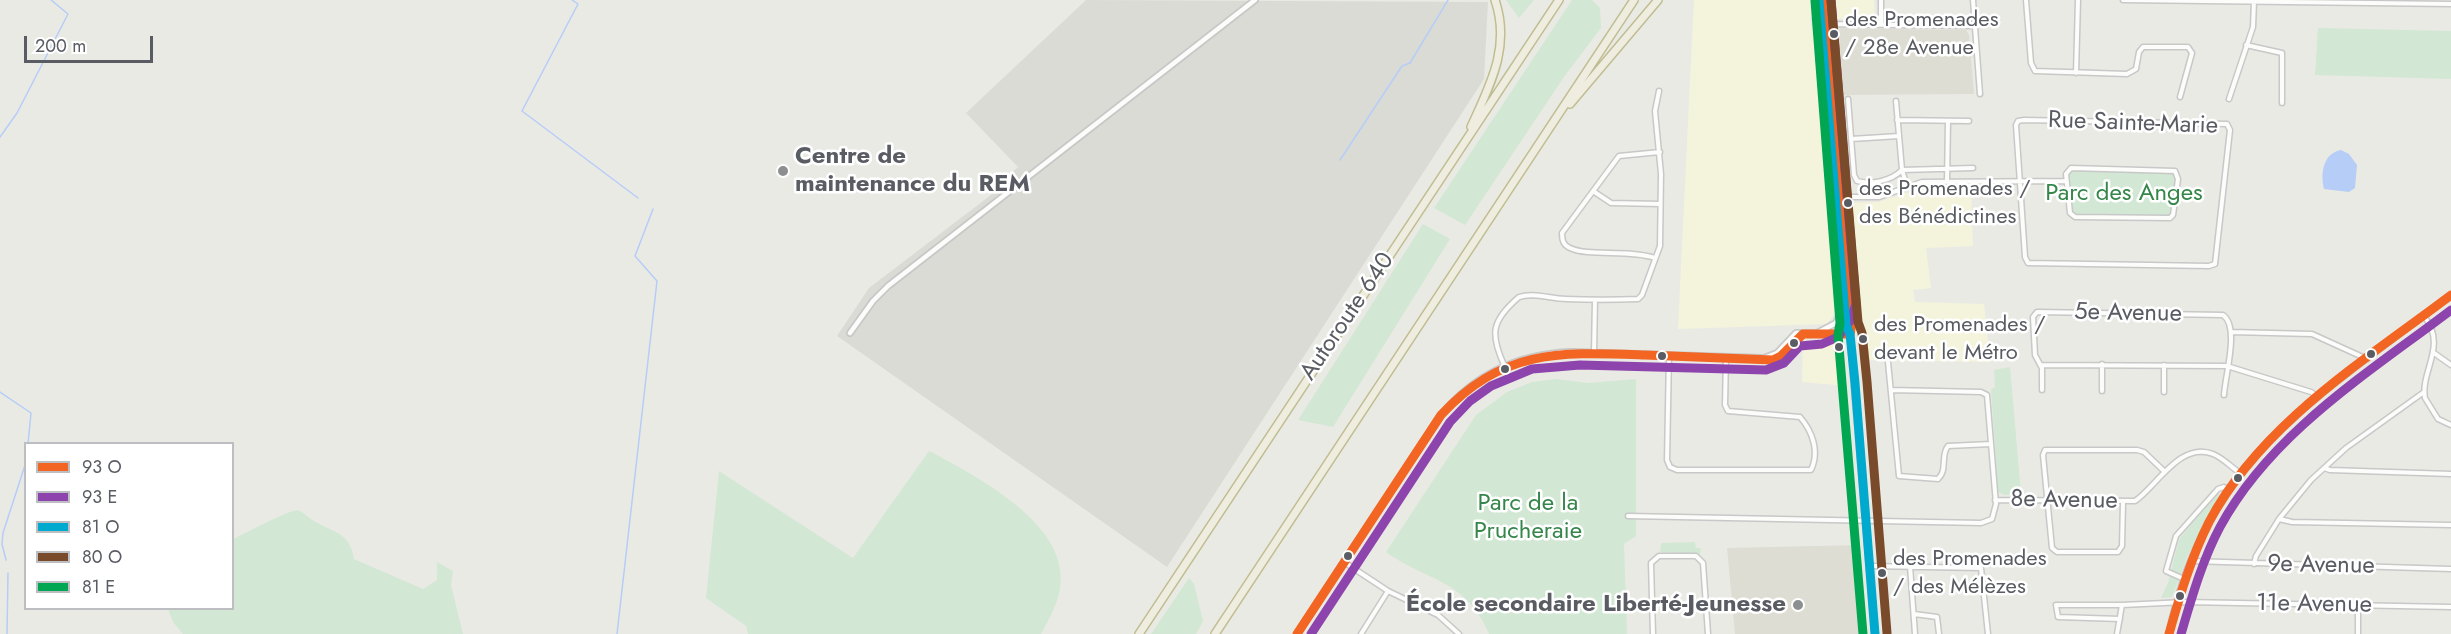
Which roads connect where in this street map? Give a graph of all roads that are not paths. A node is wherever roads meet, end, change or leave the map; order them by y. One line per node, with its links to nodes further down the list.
1 (1256, 0): 54 (street)
2 (1495, 0): 35 (highway)
3 (1559, 0): 35 (highway, Autoroute 640)
4 (1634, 0): 29 (highway)
5 (1658, 0): 29 (highway)
6 (1819, 0): 16 (street)
7 (1827, 0): 17 (street)
8 (1881, 0): 18 (street)
9 (1972, 0): 19 (street)
10 (2026, 0): 21 (street)
11 (2078, 0): 21 (street)
12 (2123, 0): 13 (street)
13 (2254, 1): 14 (street); 20 (street)
14 (2400, 1): 15 (street)
15 (2451, 4)
16 (1821, 24): 17 (street); 45 (street)
17 (1829, 25): 18 (street); 46 (street)
18 (1881, 25): 19 (street)
19 (1975, 27): 23 (street)
20 (2246, 45): 26 (street); 28 (street)
21 (2076, 73): 24 (street)
22 (1659, 92): 36 (street)
23 (1980, 94)
24 (2180, 97)
25 (1848, 99): 34 (street)
26 (2229, 99)
27 (1896, 101): 30 (street)
28 (2282, 103)
29 (1558, 116): 105 (highway)
30 (1897, 120): 31 (street); 33 (street)
31 (1948, 121): 32 (street); 38 (street)
32 (1969, 121)
33 (1899, 136): 34 (street); 39 (street)
34 (1851, 139): 39 (street)
35 (1460, 148): 104 (highway, Autoroute 640)
36 (1660, 152): 44 (street); 47 (street)
37 (1973, 168): 38 (street)
38 (1948, 169): 39 (street); 41 (street)
39 (1902, 171): 43 (street)
40 (2066, 181): 40 (street); 42 (street)
41 (1947, 182): 42 (street); 43 (street)
42 (2020, 183): 42 (street, Rue Sainte-Marie)
43 (1907, 186): 46 (street)
44 (1593, 191): 47 (street); 48 (street)
45 (1835, 196): 46 (street); 51 (street)
46 (1842, 197): 56 (street)
47 (1659, 204): 48 (street)
48 (1655, 258): 50 (street)
49 (2451, 296): 52 (main road)
50 (1595, 300): 57 (street); 64 (street)
51 (1844, 305): 55 (street); 56 (street)
52 (2424, 316): 58 (street); 61 (main road)
53 (2231, 332): 61 (street); 65 (street, 5e Avenue); 68 (street)
54 (850, 333)
55 (1815, 334): 56 (street); 60 (street)
56 (1850, 334): 88 (street)
57 (1594, 353): 59 (street); 64 (street)
58 (2434, 353): 67 (street); 73 (street)
59 (1669, 355): 60 (street); 60 (street)
60 (1726, 357)
61 (2367, 360): 75 (main road)
62 (1888, 362): 69 (street)
63 (2102, 364): 65 (street); 66 (street); 71 (street)
64 (1504, 365): 91 (street)
65 (2041, 365): 70 (street)
66 (2164, 365): 68 (street); 72 (street)
67 (2451, 365)
68 (2227, 366): 74 (street); 75 (street)
69 (1891, 390): 77 (street); 77 (street)
70 (2042, 390)
71 (2102, 391)
72 (2164, 392)
73 (2424, 392): 76 (street); 78 (street)
74 (2224, 395)
75 (2318, 397): 80 (main road)
76 (2451, 425)
77 (1991, 444): 83 (street)
78 (2324, 468): 81 (street); 87 (street)
79 (2165, 472): 80 (street, 8e Avenue); 84 (street); 85 (street, 8e Avenue)
80 (2240, 473): 82 (main road)
81 (2451, 474)
82 (2229, 489): 90 (main road); 96 (street)
83 (1995, 500): 84 (street, 8e Avenue); 88 (street, 8e Avenue)
84 (2046, 500): 85 (street, 8e Avenue); 85 (street)
85 (2123, 503)
86 (1628, 516): 88 (street, 8e Avenue)
87 (2279, 519): 89 (street); 92 (street)
88 (1866, 521): 93 (street)
89 (2451, 525)
90 (2191, 560): 92 (street, 9e Avenue); 96 (main road)
91 (1344, 562): 97 (street); 106 (street)
92 (2254, 564): 95 (street, 9e Avenue)
93 (1870, 566): 94 (street); 111 (street)
94 (1910, 566): 102 (street); 114 (street)
95 (2451, 569)
96 (2184, 579): 98 (main road)
97 (1388, 591): 107 (street); 108 (street)
98 (2177, 602): 99 (street, 11e Avenue); 100 (street, 11e Avenue); 116 (main road)
99 (2122, 605): 103 (street); 103 (street, 11e Avenue)
100 (2358, 606): 101 (street, 11e Avenue); 117 (street)
101 (2451, 607)
102 (1914, 615): 112 (street); 113 (street)
103 (2120, 619): 115 (street)
104 (1138, 634)
105 (1215, 634)
106 (1297, 634)
107 (1361, 634)
108 (1460, 634)
109 (1653, 634): 110 (street)
110 (1708, 634)
111 (1875, 634)
112 (1915, 634)
113 (1939, 634)
114 (1988, 634)
115 (2117, 634)
116 (2169, 634)
117 (2358, 634)

